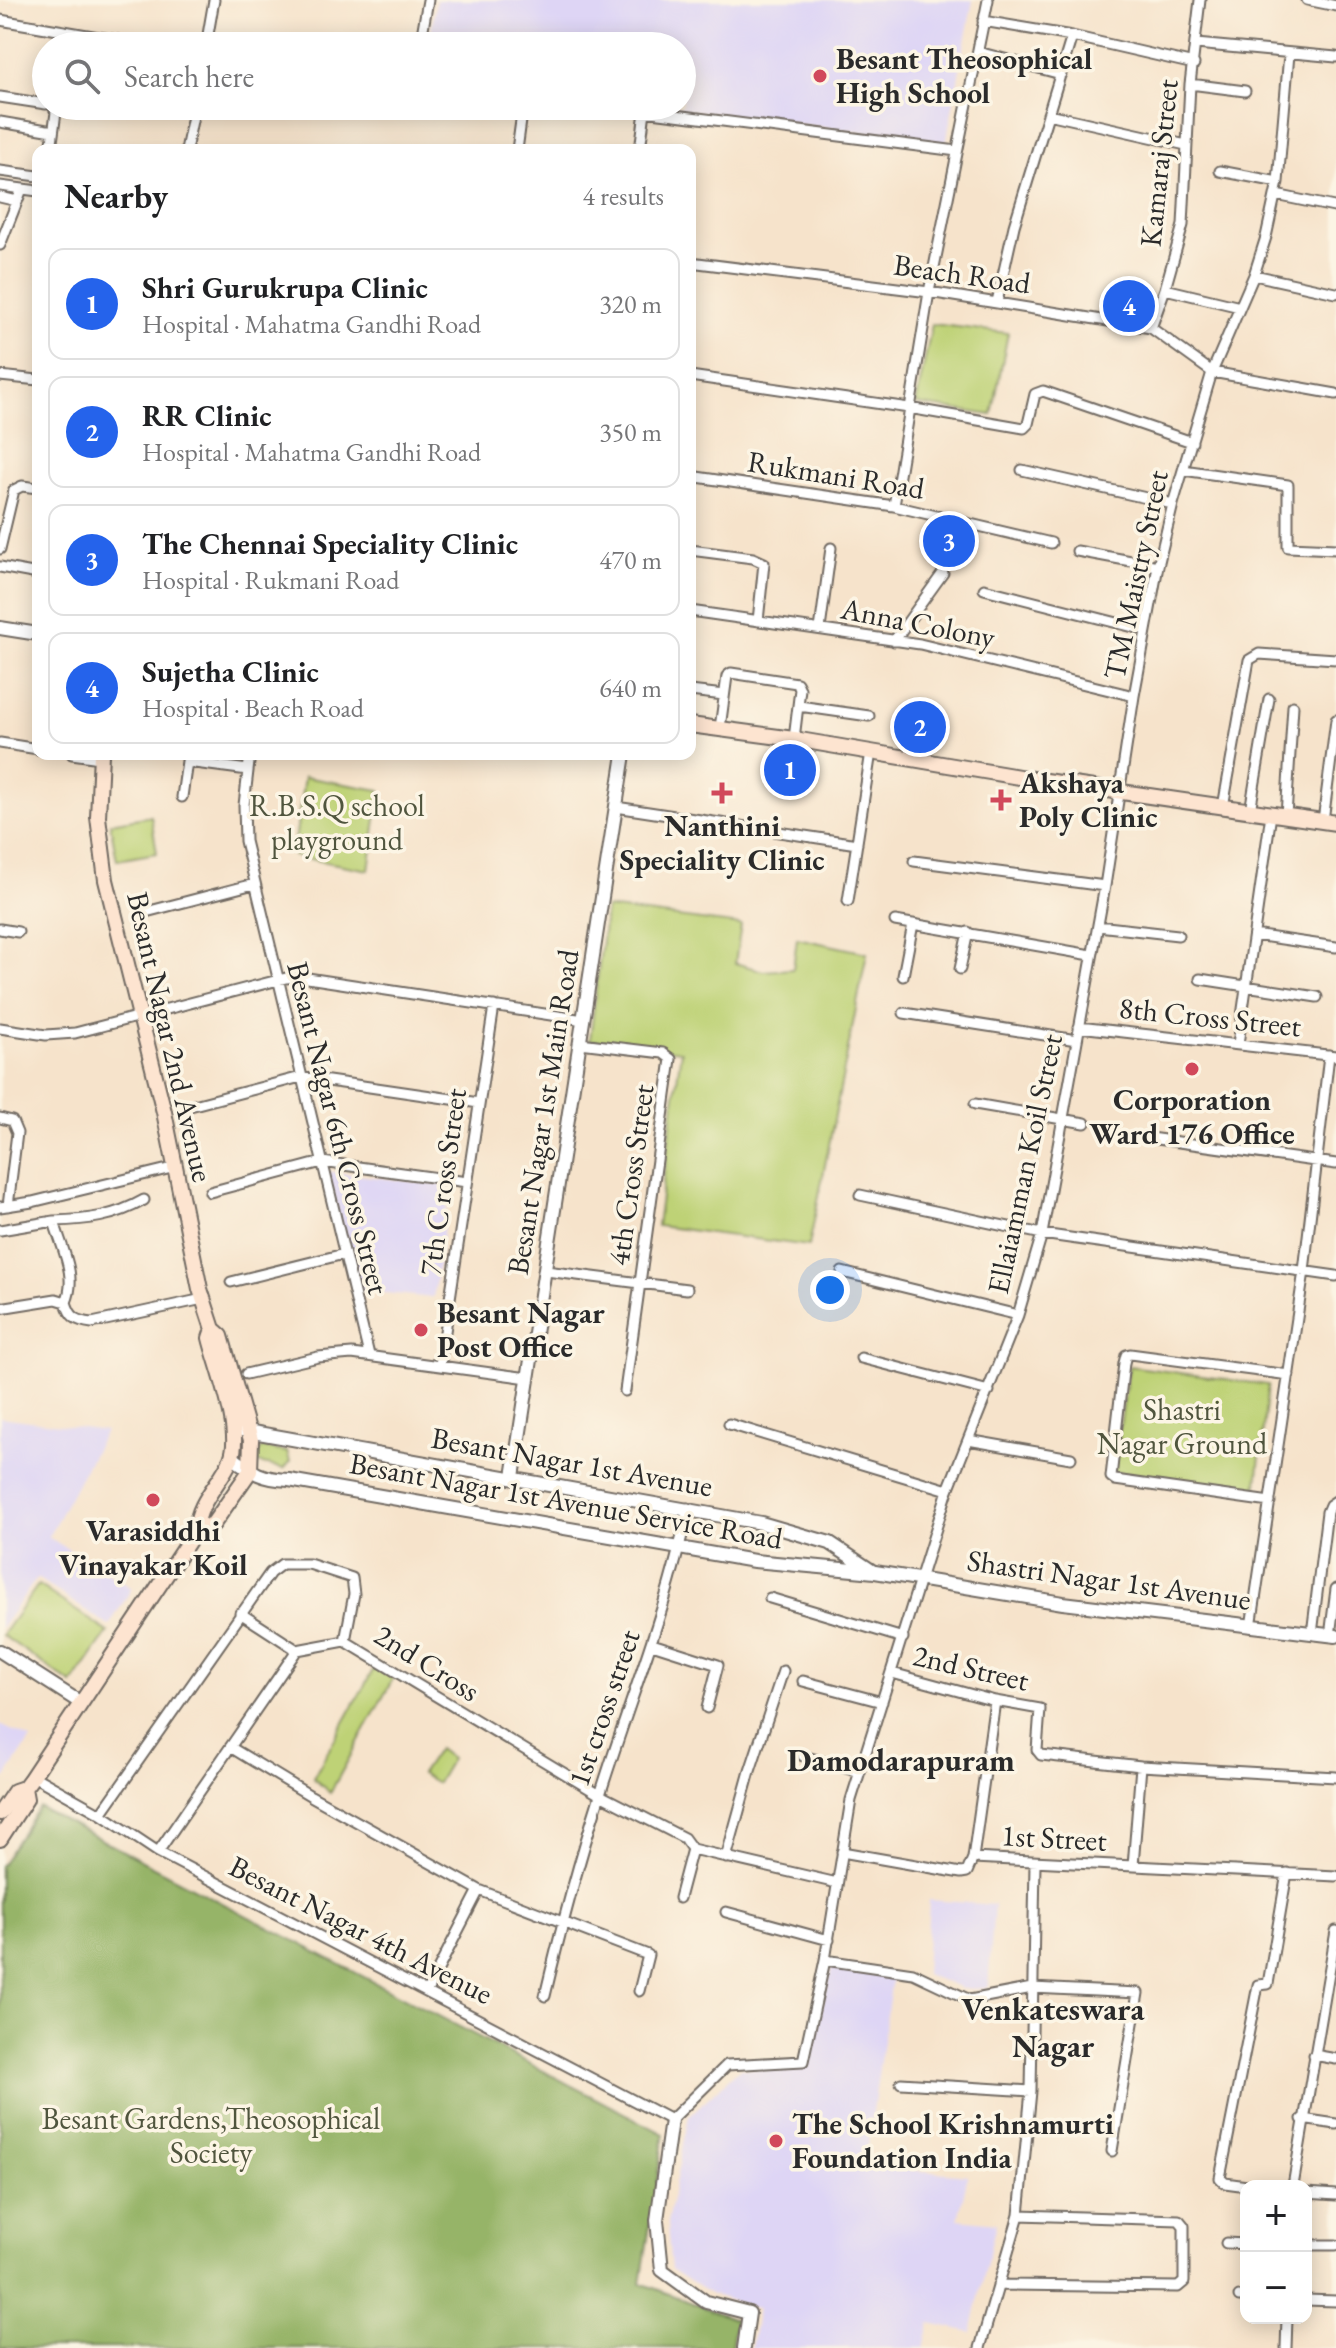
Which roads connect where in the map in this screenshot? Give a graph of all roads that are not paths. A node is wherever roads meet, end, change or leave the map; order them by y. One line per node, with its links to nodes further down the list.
1 (214, 0): 10 (street)
2 (428, 0): 11 (street)
3 (988, 0): 7 (street)
4 (1200, 0): 13 (street, Kamaraj Street)
5 (1307, 0): 6 (street)
6 (1336, 6)
7 (983, 21): 12 (street); 14 (street)
8 (0, 24): 9 (street)
9 (55, 32)
10 (208, 32)
11 (422, 32)
12 (1072, 36): 17 (street); 18 (street)
13 (1196, 44): 15 (street); 17 (street, Kamaraj Street)
14 (978, 52): 18 (street); 36 (street)
15 (1289, 54): 16 (street); 40 (street, TM Maistry Street)
16 (1336, 57)
17 (1194, 64): 19 (street, Kamaraj Street)
18 (1061, 74): 23 (street)
19 (1190, 84): 20 (street); 35 (street, Kamaraj Street)
20 (1245, 91)
21 (0, 97): 22 (street)
22 (32, 102)
23 (1048, 114): 35 (street); 54 (street)
24 (696, 118): 36 (street)
25 (55, 120): 30 (street)
26 (192, 120): 32 (street)
27 (521, 120): 33 (street)
28 (644, 120): 34 (street)
29 (0, 122): 30 (street)
30 (53, 131): 31 (street)
31 (52, 144)
32 (187, 144)
33 (518, 144)
34 (641, 144)
35 (1186, 145): 51 (street, Kamaraj Street)
36 (957, 151): 52 (street)
37 (1220, 171): 40 (street)
38 (0, 173): 39 (street)
39 (32, 176)
40 (1278, 182): 44 (street, TM Maistry Street)
41 (0, 186): 42 (street)
42 (22, 189): 43 (street); 46 (street)
43 (32, 190)
44 (1276, 195): 47 (street); 50 (street, TM Maistry Street)
45 (0, 197): 46 (street)
46 (17, 201): 48 (street)
47 (1334, 207)
48 (0, 245)
49 (696, 263): 52 (street, Beach Road)
50 (1254, 275): 53 (street); 55 (street, TM Maistry Street)
51 (1165, 289): 55 (street); 56 (street, Kamaraj Street)
52 (929, 292): 54 (street, Beach Road); 62 (street)
53 (1336, 293)
54 (997, 302): 56 (street, Beach Road)
55 (1240, 307): 57 (street, TM Maistry Street)
56 (1151, 328): 57 (street, Beach Road)
57 (1212, 372): 61 (street); 63 (street, TM Maistry Street)
58 (0, 376): 60 (street)
59 (696, 377): 62 (street)
60 (32, 379)
61 (1336, 394)
62 (909, 408): 63 (street); 69 (street)
63 (1192, 442): 65 (street, TM Maistry Street)
64 (1022, 470): 68 (street)
65 (1183, 470): 68 (street, TM Maistry Street); 74 (street)
66 (696, 477): 69 (street, Rukmani Road)
67 (32, 487): 70 (street)
68 (1173, 504): 77 (street, TM Maistry Street)
69 (894, 506): 71 (street, Rukmani Road)
70 (2, 528): 73 (street)
71 (1051, 543)
72 (831, 548): 86 (street)
73 (0, 549)
74 (1336, 549)
75 (696, 551): 83 (street)
76 (1077, 551): 77 (street)
77 (1158, 566): 87 (street, TM Maistry Street)
78 (0, 567): 79 (street)
79 (32, 573)
80 (943, 573): 89 (street)
81 (984, 589): 87 (street)
82 (696, 612): 83 (street, Anna Colony)
83 (758, 621): 86 (street, Anna Colony)
84 (0, 625): 85 (street); 88 (street)
85 (32, 627)
86 (820, 629): 89 (street, Anna Colony)
87 (1145, 630): 93 (street, TM Maistry Street)
88 (32, 633)
89 (894, 641): 93 (street, Anna Colony)
90 (1336, 659): 114 (street)
91 (696, 692): 92 (street)
92 (724, 695): 95 (street); 100 (street)
93 (1134, 696): 111 (street, TM Maistry Street)
94 (1269, 699): 115 (street)
95 (799, 706): 97 (street); 101 (street)
96 (1293, 706): 116 (street)
97 (869, 716)
98 (1336, 720): 117 (street)
99 (696, 726): 100 (main road)
100 (720, 728): 101 (main road)
101 (794, 739): 104 (main road)
102 (0, 743): 103 (street)
103 (32, 748)
104 (871, 752): 111 (main road); 118 (street)
105 (101, 760): 142 (main road, Besant Nagar 2nd Avenue)
106 (188, 760): 112 (street)
107 (198, 760): 110 (street)
108 (249, 760): 110 (street, Besant Nagar 6th Cross Street)
109 (623, 760): 113 (street, Besant Nagar 1st Main Road)
110 (248, 770): 120 (street, Besant Nagar 6th Cross Street)
111 (1120, 792): 114 (main road); 121 (street, Ellaiamman Koil Street)
112 (182, 797)
113 (616, 807): 118 (street); 143 (street, Besant Nagar 1st Main Road)
114 (1223, 807): 115 (main road)
115 (1250, 811): 116 (main road)
116 (1278, 815): 117 (main road); 131 (street)
117 (1329, 822)
118 (857, 844): 122 (street)
119 (914, 861): 121 (street)
120 (254, 884): 123 (street); 137 (street, Besant Nagar 6th Cross Street)
121 (1105, 886): 126 (street, Ellaiamman Koil Street)
122 (848, 901)
123 (142, 913)
124 (895, 921): 125 (street)
125 (913, 924): 129 (street); 135 (street)
126 (1098, 926): 130 (street); 133 (street, Ellaiamman Koil Street)
127 (0, 929): 128 (street)
128 (18, 932)
129 (968, 932): 133 (street); 134 (street)
130 (1178, 935)
131 (1254, 935): 132 (street); 138 (street)
132 (1336, 947)
133 (1091, 955): 144 (street, Ellaiamman Koil Street)
134 (960, 969)
135 (903, 976)
136 (1200, 979): 138 (street)
137 (277, 980): 140 (street); 142 (street); 150 (street, Besant Nagar 6th Cross Street)
138 (1247, 987): 139 (street); 148 (street)
139 (1317, 997)
140 (494, 1006): 143 (street); 151 (street, 7th C ross Street)
141 (904, 1013): 146 (street)
142 (139, 1017): 145 (street); 161 (main road, Besant Nagar 2nd Avenue)
143 (584, 1020): 147 (street, Besant Nagar 1st Main Road)
144 (1079, 1027): 146 (street, Ellaiamman Koil Street); 148 (street, 8th Cross Street)
145 (0, 1028)
146 (1077, 1040): 155 (street, Ellaiamman Koil Street)
147 (580, 1043): 171 (street, Besant Nagar 1st Main Road); 176 (street, 4th Cross Street)
148 (1238, 1044): 149 (street, 8th Cross Street)
149 (1332, 1055): 159 (street)
150 (301, 1077): 151 (street); 153 (street); 158 (street, Besant Nagar 6th Cross Street)
151 (479, 1103): 162 (street, 7th C ross Street)
152 (975, 1104): 155 (street)
153 (190, 1106)
154 (0, 1118): 166 (street)
155 (1062, 1119): 156 (street); 169 (street, Ellaiamman Koil Street)
156 (1085, 1123)
157 (1150, 1138): 159 (street)
158 (322, 1162): 162 (street); 163 (street); 170 (street, Besant Nagar 6th Cross Street)
159 (1318, 1162): 160 (street); 172 (street)
160 (1336, 1164)
161 (176, 1167): 166 (street); 178 (main road, Besant Nagar 2nd Avenue)
162 (467, 1182): 185 (street, 7th C ross Street)
163 (210, 1192)
164 (860, 1195): 169 (street)
165 (144, 1200): 167 (street)
166 (4, 1207)
167 (54, 1221): 168 (street); 179 (street)
168 (0, 1230)
169 (1042, 1234): 172 (street); 181 (street, Ellaiamman Koil Street)
170 (344, 1254): 175 (street); 183 (street, Besant Nagar 6th Cross Street)
171 (546, 1271): 176 (street); 188 (street, Besant Nagar 1st Main Road)
172 (1304, 1271): 174 (street); 187 (street)
173 (842, 1272): 181 (street)
174 (1336, 1276)
175 (231, 1282)
176 (641, 1283): 177 (street); 189 (street, 4th Cross Street)
177 (687, 1289)
178 (196, 1300): 179 (street); 182 (main road, Besant Nagar 2nd Avenue)
179 (66, 1302): 180 (street)
180 (0, 1307)
181 (1018, 1315): 190 (street, Ellaiamman Koil Street)
182 (213, 1329): 191 (main road); 193 (main road)
183 (369, 1355): 185 (street); 186 (street)
184 (861, 1358): 190 (street)
185 (440, 1365): 188 (street)
186 (246, 1374)
187 (1289, 1375): 201 (street); 201 (street)
188 (528, 1378): 198 (street, Besant Nagar 1st Main Road)
189 (625, 1391)
190 (989, 1391): 194 (street, Ellaiamman Koil Street)
191 (232, 1424): 193 (street, Besant Nagar 1st Avenue); 195 (main road)
192 (729, 1424): 199 (street)
193 (249, 1431): 197 (main road); 198 (street, Besant Nagar 1st Avenue)
194 (968, 1440): 196 (street); 199 (street, Ellaiamman Koil Street)
195 (232, 1457): 197 (street); 203 (main road)
196 (1071, 1458)
197 (250, 1471): 203 (main road); 204 (street, Besant Nagar 1st Avenue Service Road)
198 (513, 1477): 202 (street, Besant Nagar 1st Avenue)
199 (948, 1490): 206 (street, Ellaiamman Koil Street)
200 (1336, 1501): 211 (street)
201 (1270, 1502): 210 (street)
202 (688, 1508): 204 (street, 1st cross street); 205 (street, Besant Nagar 1st Avenue)
203 (196, 1530): 223 (main road)
204 (680, 1549): 205 (street, Besant Nagar 1st Avenue Service Road); 215 (street, 1st cross street)
205 (875, 1572): 206 (street, Shastri Nagar 1st Avenue)
206 (919, 1579): 210 (street, Shastri Nagar 1st Avenue); 213 (street, Ellaiamman Koil Street)
207 (1336, 1589): 212 (street)
208 (770, 1598): 213 (street)
209 (240, 1613): 214 (street); 216 (street); 233 (street)
210 (1251, 1627): 211 (street, Shastri Nagar 1st Avenue)
211 (1312, 1634): 212 (street, Shastri Nagar 1st Avenue)
212 (1333, 1636)
213 (903, 1638): 219 (street, Ellaiamman Koil Street)
214 (345, 1641): 216 (street, 2nd Cross); 231 (street, 2nd Cross)
215 (652, 1644): 224 (street); 231 (street, 1st cross street)
216 (297, 1650): 225 (street)
217 (0, 1651): 223 (street)
218 (783, 1671): 238 (street)
219 (892, 1673): 221 (street, 2nd Street); 222 (street, Ellaiamman Koil Street)
220 (803, 1681): 222 (street)
221 (995, 1701): 227 (street, 2nd Street); 239 (street)
222 (882, 1702): 228 (street, Ellaiamman Koil Street)
223 (81, 1703): 230 (main road)
224 (707, 1708)
225 (230, 1747): 236 (street); 245 (street)
226 (803, 1756): 228 (street)
227 (1141, 1766): 229 (street); 241 (street)
228 (860, 1772): 237 (street, Ellaiamman Koil Street)
229 (1336, 1777)
230 (29, 1782): 232 (main road); 233 (street, Besant Nagar 4th Avenue); 234 (main road)
231 (600, 1795): 235 (street, 2nd Cross); 248 (street, 1st cross street)
232 (0, 1813)
233 (101, 1814): 236 (street, Besant Nagar 4th Avenue)
234 (0, 1839)
235 (692, 1849): 238 (street); 246 (street)
236 (158, 1852): 253 (street, Besant Nagar 4th Avenue)
237 (842, 1852): 239 (street); 244 (street, Ellaiamman Koil Street)
238 (726, 1858): 244 (street)
239 (973, 1858): 240 (street, 1st Street)
240 (1035, 1863): 241 (street, 1st Street); 252 (street)
241 (1133, 1866): 242 (street, 1st Street)
242 (1287, 1873): 243 (street, 1st Street); 267 (street)
243 (1336, 1876)
244 (837, 1883): 250 (street, Ellaiamman Koil Street)
245 (479, 1890): 248 (street); 253 (street)
246 (679, 1898)
247 (726, 1912): 250 (street)
248 (563, 1922): 254 (street); 255 (street, 1st cross street)
249 (1336, 1933): 256 (street)
250 (829, 1940): 251 (street, Ellaiamman Koil Street)
251 (825, 1960): 252 (street); 263 (street, Ellaiamman Koil Street)
252 (1032, 1988): 261 (street); 265 (street)
253 (427, 1991): 263 (street, Besant Nagar 4th Avenue)
254 (639, 1991)
255 (545, 1996)
256 (1324, 1997): 257 (street); 258 (street)
257 (1336, 1999)
258 (1314, 2055): 259 (street); 262 (street)
259 (1336, 2059)
260 (901, 2083): 261 (street)
261 (1031, 2091): 270 (street)
262 (1302, 2119): 264 (street); 266 (street)
263 (671, 2120): 279 (street)
264 (1336, 2124)
265 (1112, 2151)
266 (1294, 2180)
267 (1240, 2185)
268 (1312, 2193): 269 (street)
269 (1336, 2195)
270 (1019, 2215): 275 (street); 275 (street)
271 (1226, 2243): 272 (street)
272 (1240, 2244)
273 (1312, 2245): 274 (street)
274 (1336, 2245)
275 (998, 2285): 280 (street)
276 (1312, 2300): 277 (street)
277 (1336, 2301)
278 (1287, 2324): 281 (street)
279 (744, 2348)
280 (980, 2348)
281 (1286, 2348)

